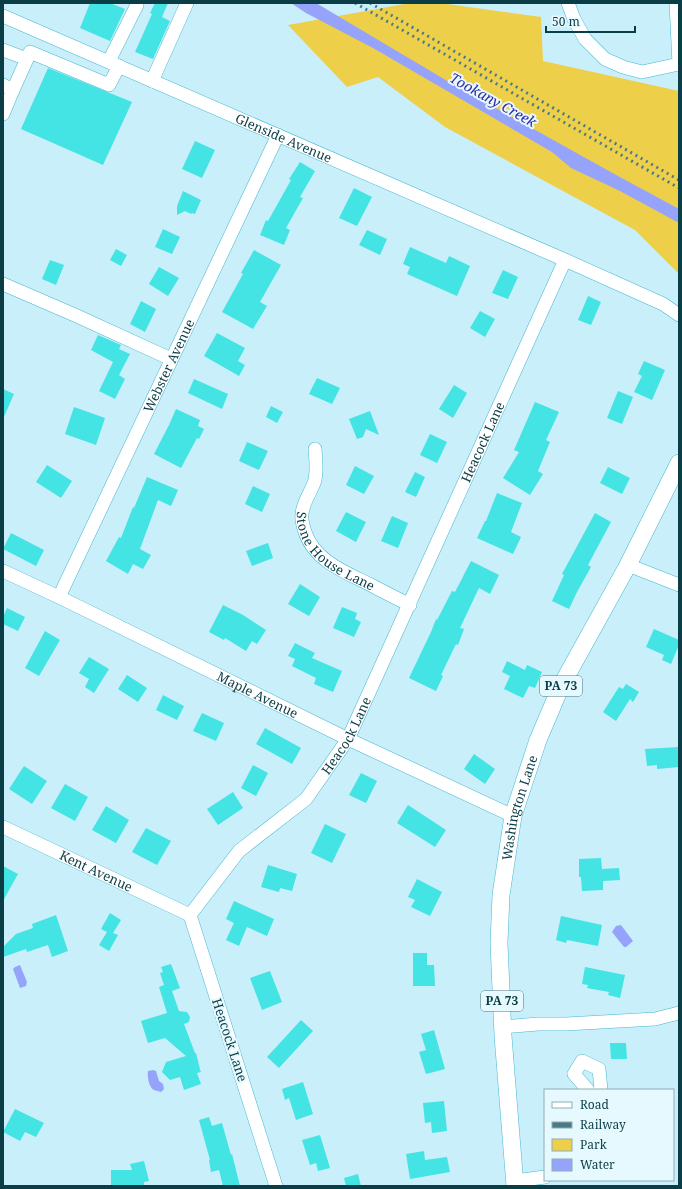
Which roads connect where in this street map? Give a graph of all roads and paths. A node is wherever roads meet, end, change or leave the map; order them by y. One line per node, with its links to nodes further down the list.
1 (187, 3): 11 (street)
2 (568, 3): 10 (street)
3 (676, 3): 10 (street)
4 (137, 5): 9 (street)
5 (3, 16): 6 (street, Glenside Avenue)
6 (39, 32): 8 (street); 9 (street, Glenside Avenue)
7 (3, 50): 8 (street)
8 (28, 55): 9 (street); 12 (street)
9 (114, 64): 11 (street, Glenside Avenue)
10 (679, 64)
11 (152, 81): 14 (street, Glenside Avenue)
12 (8, 88): 13 (street)
13 (3, 114)
14 (278, 135): 15 (street, Glenside Avenue); 18 (street, Webster Avenue)
15 (565, 260): 17 (street, Glenside Avenue); 25 (street, Heacock Lane)
16 (3, 284): 18 (street)
17 (679, 315)
18 (171, 359): 24 (street, Webster Avenue)
19 (315, 449): 25 (street, Stone House Lane)
20 (679, 464): 21 (main road, Washington Lane / PA 73)
21 (628, 564): 23 (street); 27 (main road, Washington Lane / PA 73)
22 (3, 571): 24 (street, Maple Avenue)
23 (679, 585)
24 (59, 597): 26 (street, Maple Avenue)
25 (410, 605): 26 (street, Heacock Lane)
26 (348, 739): 27 (street, Maple Avenue); 29 (street, Heacock Lane)
27 (513, 816): 31 (main road, Washington Lane / PA 73)
28 (3, 826): 29 (street, Kent Avenue)
29 (190, 914): 36 (street, Heacock Lane)
30 (679, 1013): 31 (street)
31 (503, 1027): 35 (main road, Washington Lane / PA 73)
32 (587, 1089): 33 (street)
33 (601, 1089)
34 (544, 1177): 35 (street)
35 (515, 1184)
36 (276, 1186)

